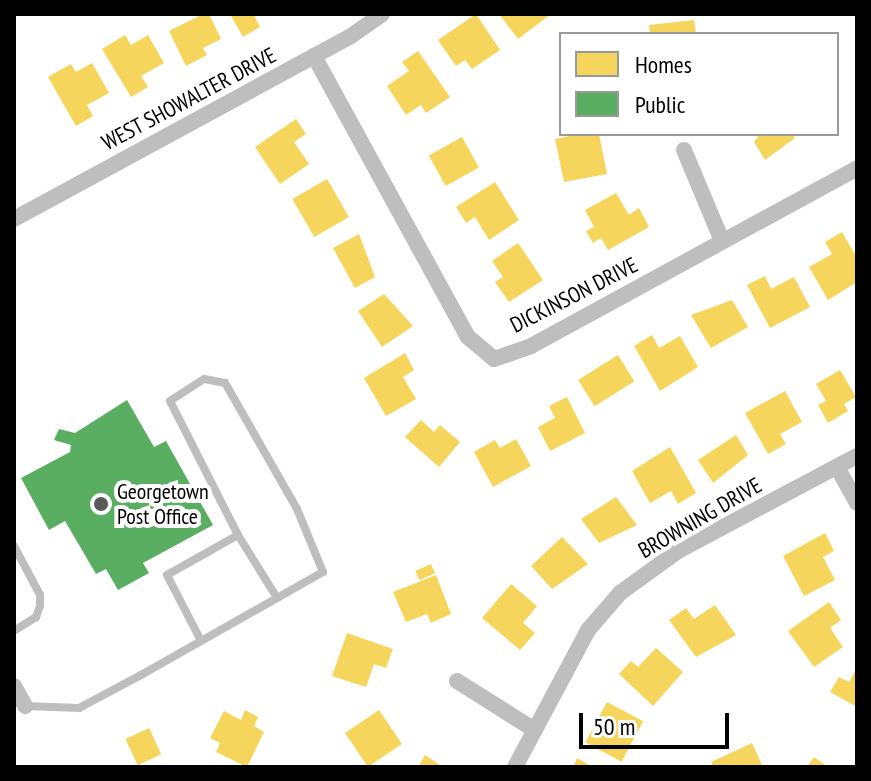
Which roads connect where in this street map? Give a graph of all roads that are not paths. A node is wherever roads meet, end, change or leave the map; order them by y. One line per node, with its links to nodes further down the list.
1 (382, 14): 2 (street, WEST SHOWALTER DRIVE)
2 (314, 56): 5 (street, WEST SHOWALTER DRIVE); 6 (street, DICKINSON DRIVE)
3 (684, 150): 6 (street)
4 (857, 168): 6 (street, DICKINSON DRIVE)
5 (14, 219)
6 (722, 241)
7 (857, 456): 8 (street, BROWNING DRIVE)
8 (837, 467): 9 (street); 18 (street, BROWNING DRIVE)
9 (857, 503)
10 (238, 535): 12 (lane); 12 (lane); 14 (lane)
11 (14, 546): 13 (lane)
12 (277, 598): 14 (lane)
13 (14, 631)
14 (201, 641): 17 (lane)
15 (457, 681): 18 (street)
16 (14, 686): 17 (street)
17 (25, 706)
18 (533, 729): 19 (street, BROWNING DRIVE)
19 (515, 767)

